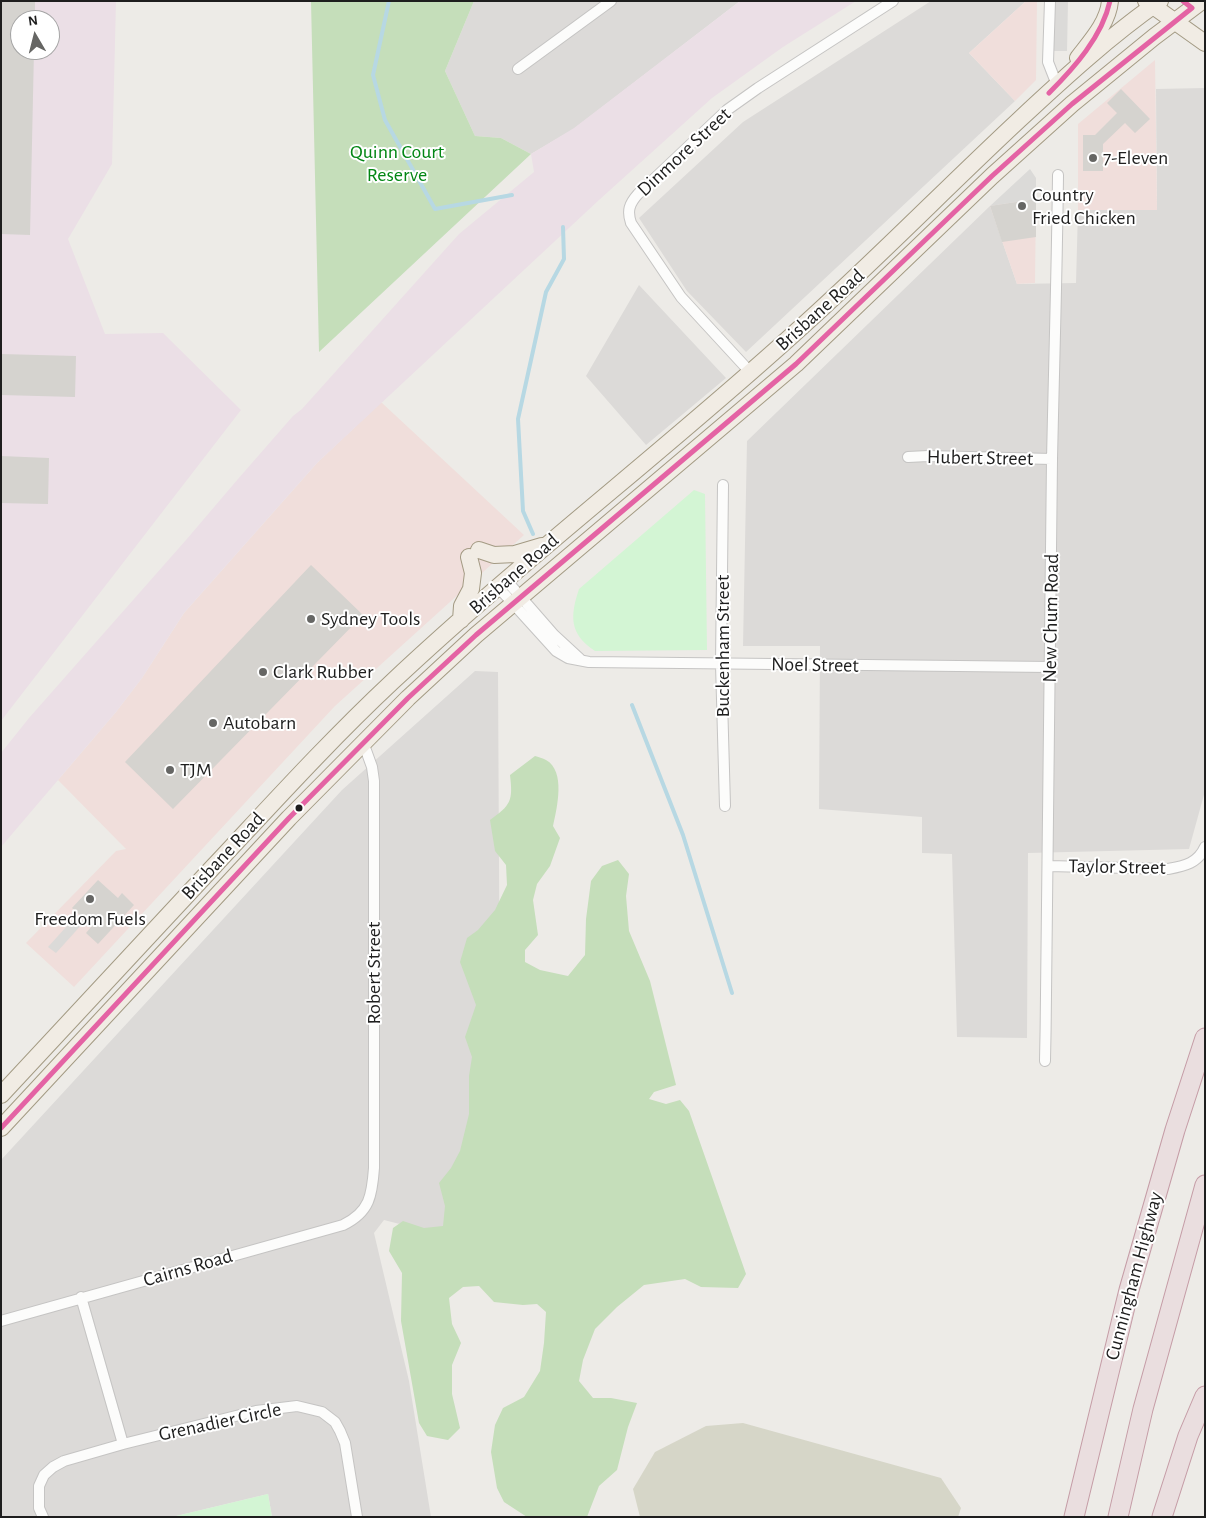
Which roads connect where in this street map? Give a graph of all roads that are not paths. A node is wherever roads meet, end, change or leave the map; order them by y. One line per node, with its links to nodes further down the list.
1 (611, 1): 9 (street)
2 (892, 1): 12 (street, Dinmore Street)
3 (1050, 1): 10 (street)
4 (1110, 1): 10 (main road)
5 (1153, 3): 7 (main road); 10 (main road, Brisbane Road)
6 (1195, 7): 7 (main road, Brisbane Road)
7 (1175, 22): 8 (main road); 18 (main road, Brisbane Road)
8 (1205, 43)
9 (518, 69)
10 (1059, 83): 12 (main road, Brisbane Road)
11 (1058, 175): 14 (street, New Chum Road)
12 (750, 373): 16 (main road, Brisbane Road)
13 (908, 457): 14 (street, Hubert Street)
14 (1052, 459): 21 (street, New Chum Road)
15 (723, 485): 20 (street, Buckenham Street)
16 (547, 545): 17 (main road, Brisbane Road); 19 (main road)
17 (502, 584): 18 (street, Noel Street); 19 (main road, Brisbane Road)
18 (517, 600): 20 (street, Noel Street); 22 (main road, Brisbane Road)
19 (461, 620): 28 (main road, Brisbane Road)
20 (721, 664): 21 (street, Noel Street); 23 (street, Buckenham Street)
21 (1050, 668): 25 (street, New Chum Road)
22 (363, 742): 29 (main road, Brisbane Road); 31 (street, Robert Street)
23 (725, 806)
24 (1205, 846): 25 (street, Taylor Street)
25 (1049, 866): 27 (street, New Chum Road)
26 (1205, 1038): 38 (highway, Cunningham Highway)
27 (1044, 1061)
28 (1, 1096)
29 (1, 1128)
30 (1205, 1185): 39 (highway)
31 (367, 1204): 32 (street, Cairns Road)
32 (81, 1297): 33 (street, Cairns Road); 35 (street)
33 (1, 1321)
34 (1205, 1396): 40 (highway)
35 (123, 1444): 36 (street, Grenadier Circle); 37 (street, Grenadier Circle)
36 (43, 1517)
37 (357, 1517)
38 (1074, 1517)
39 (1118, 1517)
40 (1162, 1517)

